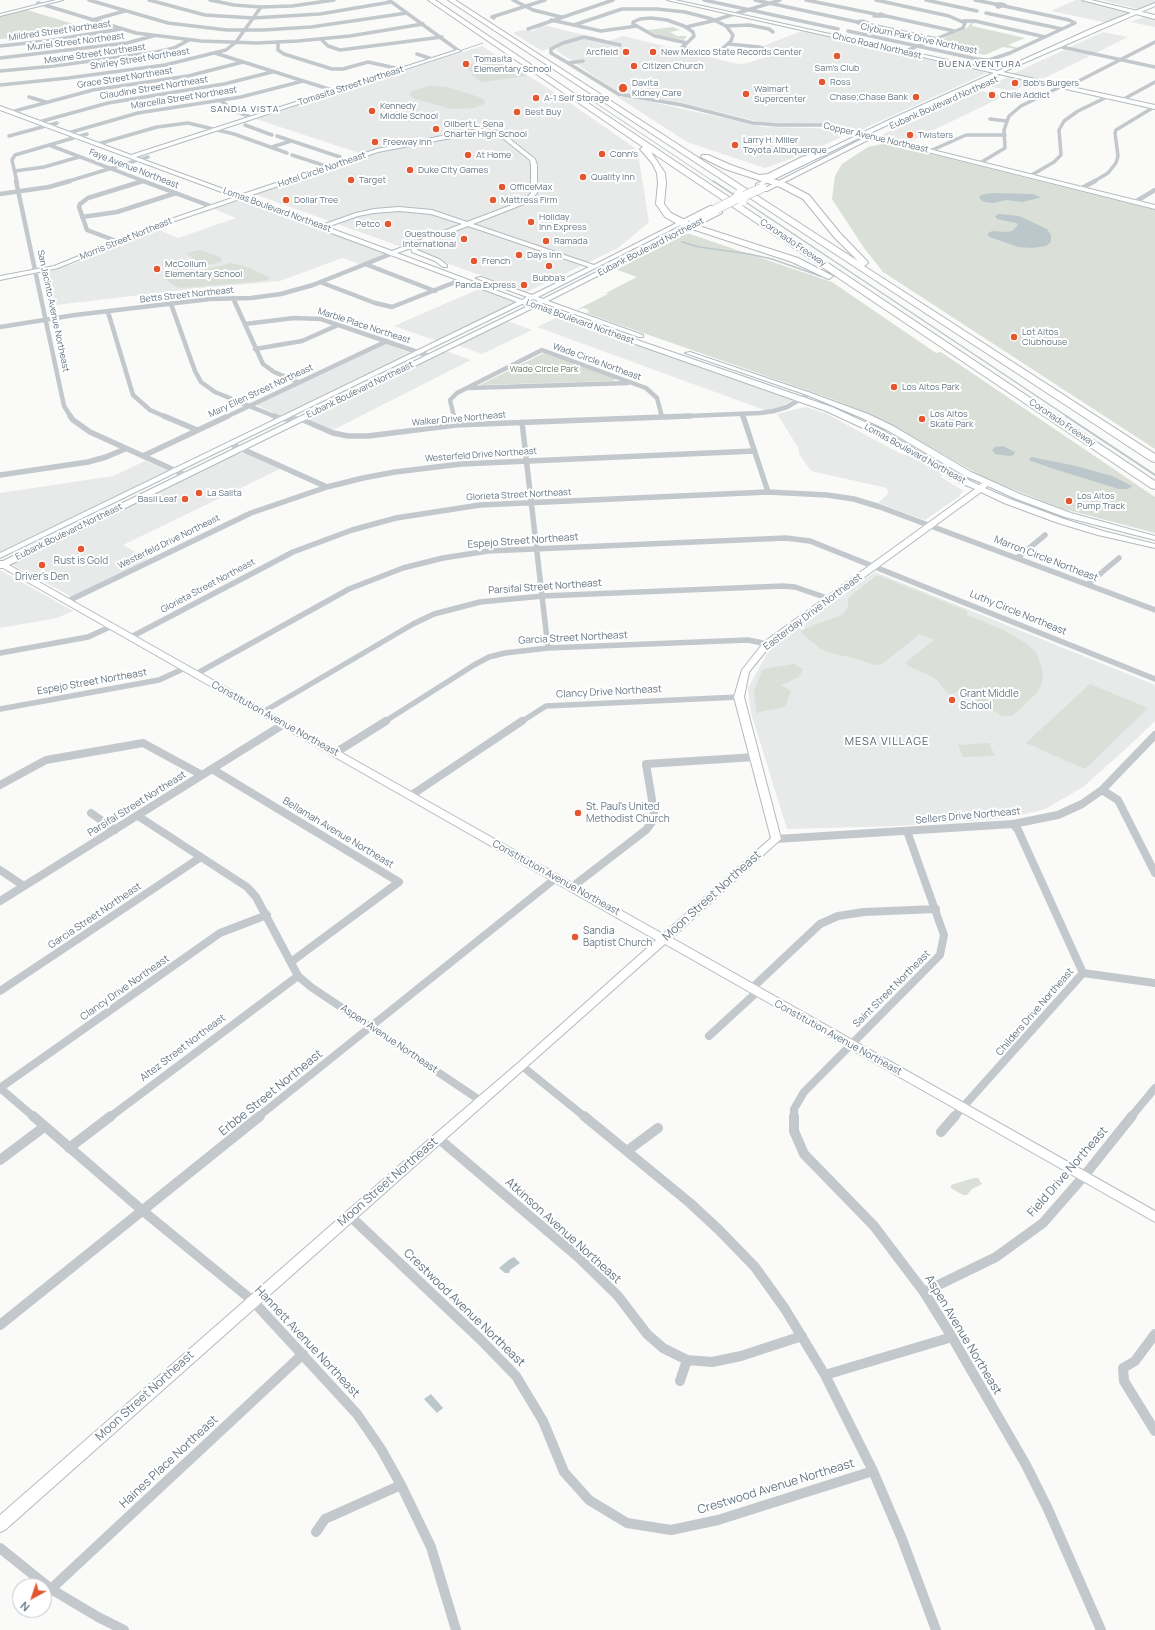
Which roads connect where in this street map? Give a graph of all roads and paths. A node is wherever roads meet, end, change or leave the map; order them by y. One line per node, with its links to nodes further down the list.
1 (50, 0): 26 (main road)
2 (61, 0): 26 (main road)
3 (89, 0): 33 (street)
4 (149, 0): 41 (street)
5 (210, 0): 29 (street)
6 (333, 0): 29 (street)
7 (431, 0): 112 (highway, Coronado Freeway)
8 (451, 0): 111 (highway, Coronado Freeway)
9 (513, 0): 28 (street)
10 (545, 0): 28 (street)
11 (613, 0): 40 (street)
12 (669, 0): 38 (main road, Chico Road Northeast)
13 (704, 0): 31 (street, Clyburn Park Drive Northeast)
14 (755, 0): 24 (street)
15 (780, 0): 24 (street)
16 (806, 0): 58 (street)
17 (876, 0): 25 (street)
18 (900, 0): 25 (street)
19 (926, 0): 56 (street)
20 (975, 0): 56 (street)
21 (1085, 0): 34 (main road)
22 (1096, 0): 34 (main road)
23 (390, 1): 36 (street); 41 (street)
24 (770, 3): 30 (street); 65 (street)
25 (891, 3): 46 (street)
26 (40, 4): 37 (main road); 43 (street)
27 (1155, 4): 34 (main road)
28 (525, 6): 40 (street); 42 (street)
29 (261, 7): 41 (street, Shirley Street Northeast)
30 (759, 7): 31 (street); 32 (street)
31 (747, 9): 32 (street, Clyburn Park Drive Northeast); 38 (street)
32 (752, 10): 39 (street); 74 (street, Clyburn Park Drive Northeast)
33 (125, 11): 43 (street); 55 (street)
34 (1142, 12): 35 (main road); 75 (main road, Eubank Boulevard Northeast); 77 (main road, Eubank Boulevard Northeast)
35 (1155, 12)
36 (408, 13): 48 (street); 55 (street)
37 (0, 14)
38 (733, 14): 39 (main road, Chico Road Northeast); 45 (street)
39 (739, 15): 47 (street); 80 (main road, Chico Road Northeast)
40 (561, 17): 44 (street)
41 (253, 18): 55 (street, Shirley Street Northeast)
42 (494, 18)
43 (91, 20): 53 (street)
44 (552, 20): 49 (street); 54 (street)
45 (715, 20): 47 (street); 49 (street); 52 (street)
46 (963, 21): 58 (street); 63 (street)
47 (719, 22): 51 (street); 52 (street)
48 (423, 24): 62 (street); 64 (street)
49 (574, 25): 57 (street)
50 (637, 26): 52 (street); 57 (street); 70 (street)
51 (726, 26): 59 (street); 71 (street)
52 (688, 27): 70 (street)
53 (121, 29): 60 (street); 73 (street, Mildred Street Northeast)
54 (528, 29)
55 (244, 30): 67 (street, Shirley Street Northeast)
56 (1063, 30): 63 (street)
57 (601, 31): 61 (street)
58 (954, 31): 65 (street)
59 (773, 32)
60 (153, 36): 66 (street); 84 (street, Muriel Street Northeast)
61 (597, 36)
62 (442, 37): 64 (street); 78 (street)
63 (1046, 37): 76 (street, Clyburn Park Drive Northeast)
64 (321, 39): 68 (street)
65 (937, 39): 74 (street); 76 (street)
66 (189, 40): 67 (street); 92 (street, Maxine Street Northeast)
67 (236, 42): 68 (street); 81 (street, Shirley Street Northeast)
68 (278, 42): 91 (street)
69 (1155, 42): 86 (street)
70 (687, 43): 71 (street)
71 (729, 44): 79 (street)
72 (620, 45): 89 (street, Copper Avenue Northeast)
73 (0, 46)
74 (917, 46): 76 (street, Clyburn Park Drive Northeast); 80 (street)
75 (1057, 46): 77 (street); 94 (main road, Eubank Boulevard Northeast)
76 (923, 48): 83 (street)
77 (1065, 48): 86 (street); 95 (main road, Eubank Boulevard Northeast)
78 (459, 50): 85 (main road, Tomasita Street Northeast)
79 (770, 51)
80 (903, 52): 83 (main road, Chico Road Northeast)
81 (215, 54): 88 (street); 98 (street, Shirley Street Northeast)
82 (417, 54): 85 (street)
83 (909, 54): 94 (main road, Chico Road Northeast)
84 (0, 58)
85 (432, 59): 91 (main road, Tomasita Street Northeast)
86 (1120, 59): 90 (street); 99 (street)
87 (583, 61): 89 (street)
88 (243, 62): 93 (street); 105 (street, Grace Street Northeast)
89 (568, 63): 123 (street, Copper Avenue Northeast)
90 (1155, 66)
91 (400, 69): 100 (main road, Tomasita Street Northeast)
92 (0, 71)
93 (272, 72): 96 (street); 116 (street, Claudine Street Northeast)
94 (996, 73): 95 (main road, Chico Road Northeast); 123 (main road, Eubank Boulevard Northeast)
95 (1006, 75): 99 (main road, Chico Road Northeast); 127 (main road, Eubank Boulevard Northeast)
96 (303, 81): 100 (street); 104 (street, Marcella Street Northeast)
97 (1155, 82): 103 (street)
98 (0, 85)
99 (1062, 87): 102 (main road, Chico Road Northeast); 115 (street)
100 (335, 91): 113 (main road, Tomasita Street Northeast)
101 (29, 97): 105 (street)
102 (1107, 97): 103 (main road, Chico Road Northeast); 148 (street)
103 (1122, 100): 107 (main road, Chico Road Northeast)
104 (221, 101): 113 (street); 120 (street, Marcella Street Northeast)
105 (46, 102): 109 (street, Grace Street Northeast)
106 (0, 103): 109 (main road, Lomas Boulevard Northeast)
107 (1154, 107): 151 (street)
108 (0, 108): 110 (main road, Lomas Boulevard Northeast)
109 (19, 110): 110 (street, Grace Street Northeast); 116 (main road, Lomas Boulevard Northeast)
110 (11, 112): 116 (main road, Lomas Boulevard Northeast)
111 (627, 114): 147 (highway); 195 (highway, Coronado Freeway)
112 (603, 117): 164 (highway); 197 (highway, Coronado Freeway)
113 (253, 118): 118 (main road, Tomasita Street Northeast)
114 (990, 119): 115 (street)
115 (1006, 121): 124 (street)
116 (48, 123): 120 (main road, Lomas Boulevard Northeast); 121 (main road, Lomas Boulevard Northeast); 125 (street, Claudine Street Northeast)
117 (245, 125): 119 (street)
118 (215, 130): 126 (street); 130 (street); 140 (main road, Tomasita Street Northeast)
119 (258, 130): 126 (street); 129 (street)
120 (77, 131): 121 (street, Marcella Street Northeast); 122 (main road, Lomas Boulevard Northeast)
121 (68, 133): 128 (main road, Lomas Boulevard Northeast)
122 (87, 134): 128 (street, San Jacinto Avenue Northeast); 130 (main road, Lomas Boulevard Northeast)
123 (862, 134): 127 (main road, Copper Avenue Northeast); 137 (main road, Eubank Boulevard Northeast)
124 (1004, 135): 134 (street); 143 (street)
125 (9, 136)
126 (239, 136): 133 (street)
127 (871, 136): 134 (main road, Copper Avenue Northeast); 150 (main road, Eubank Boulevard Northeast)
128 (78, 137): 131 (main road, Lomas Boulevard Northeast); 132 (street, San Jacinto Avenue Northeast)
129 (291, 141): 133 (street); 136 (street)
130 (107, 142): 131 (street); 140 (main road, Lomas Boulevard Northeast)
131 (98, 144): 140 (main road, Lomas Boulevard Northeast)
132 (50, 145): 139 (street, Faye Avenue Northeast); 146 (street, San Jacinto Avenue Northeast)
133 (272, 147): 135 (street)
134 (930, 151): 143 (main road, Copper Avenue Northeast)
135 (287, 153)
136 (325, 153): 141 (street); 142 (street)
137 (823, 153): 147 (highway); 150 (main road, Eubank Boulevard Northeast)
138 (292, 154): 142 (street)
139 (79, 157): 145 (street, Faye Avenue Northeast); 146 (street)
140 (140, 157): 145 (street, Tomasita Street Northeast); 156 (main road, Lomas Boulevard Northeast); 157 (main road, Lomas Boulevard Northeast)
141 (340, 157)
142 (307, 159): 144 (street)
143 (980, 163): 148 (main road, Copper Avenue Northeast)
144 (329, 167): 156 (main road, Hotel Circle Northeast); 162 (main road, Hotel Circle Northeast)
145 (111, 168): 149 (street, Faye Avenue Northeast); 153 (street, Tomasita Street Northeast)
146 (15, 172): 153 (street, San Jacinto Avenue Northeast)
147 (753, 176): 150 (highway)
148 (1030, 176): 151 (main road, Copper Avenue Northeast)
149 (143, 180): 154 (street, Faye Avenue Northeast); 163 (street)
150 (771, 184): 164 (highway, bridge); 195 (highway)
151 (1082, 188): 158 (main road, Copper Avenue Northeast)
152 (1155, 190): 158 (street)
153 (18, 192): 155 (street, Tomasita Street Northeast); 179 (street, San Jacinto Avenue Northeast)
154 (176, 193): 159 (street, Faye Avenue Northeast); 163 (street)
155 (0, 194)
156 (250, 194): 157 (main road, Morris Street Northeast); 165 (main road, Lomas Boulevard Northeast)
157 (242, 197): 159 (main road, Morris Street Northeast); 167 (main road, Lomas Boulevard Northeast)
158 (1136, 202): 160 (main road, Copper Avenue Northeast)
159 (213, 207): 169 (main road, Morris Street Northeast)
160 (1155, 207)
161 (447, 216): 162 (main road); 165 (main road); 166 (main road)
162 (489, 216): 166 (main road, Hotel Circle Northeast); 168 (main road)
163 (82, 217): 169 (street)
164 (689, 223): 171 (main road, Eubank Boulevard Northeast); 178 (main road, Eubank Boulevard Northeast); 197 (highway)
165 (332, 224): 167 (main road); 172 (main road, Lomas Boulevard Northeast)
166 (469, 224): 168 (main road); 170 (main road, Hotel Circle Northeast)
167 (323, 227): 173 (main road, Lomas Boulevard Northeast)
168 (492, 232): 177 (main road)
169 (119, 242): 179 (main road, Morris Street Northeast)
170 (421, 242): 172 (main road, Hotel Circle Northeast); 175 (main road)
171 (632, 247): 177 (main road, Eubank Boulevard Northeast); 178 (main road)
172 (402, 250): 173 (main road, Hotel Circle Northeast); 175 (main road, Lomas Boulevard Northeast)
173 (393, 254): 174 (street, Betts Street Northeast); 182 (main road, Lomas Boulevard Northeast)
174 (365, 264): 183 (street, Betts Street Northeast); 184 (street)
175 (446, 266): 176 (main road, Lomas Boulevard Northeast)
176 (452, 268)
177 (594, 268): 185 (main road, Eubank Boulevard Northeast)
178 (607, 269): 187 (main road, Eubank Boulevard Northeast)
179 (36, 272): 181 (main road, Morris Street Northeast); 192 (street, San Jacinto Avenue Northeast)
180 (472, 275): 185 (main road, Lomas Boulevard Northeast)
181 (0, 278)
182 (463, 279): 184 (street); 188 (main road, Lomas Boulevard Northeast)
183 (320, 282): 184 (street); 186 (street, Betts Street Northeast)
184 (435, 291)
185 (532, 297): 187 (main road, Lomas Boulevard Northeast); 188 (main road, Eubank Boulevard Northeast)
186 (233, 298): 189 (street, Betts Street Northeast); 193 (street)
187 (542, 301): 190 (main road, Eubank Boulevard Northeast); 200 (main road, Lomas Boulevard Northeast)
188 (523, 302): 190 (main road, Lomas Boulevard Northeast); 202 (main road, Eubank Boulevard Northeast)
189 (171, 304): 191 (street, Betts Street Northeast); 211 (street, Walker Drive Northeast)
190 (533, 306): 198 (main road, Lomas Boulevard Northeast); 203 (main road, Eubank Boulevard Northeast)
191 (108, 312): 192 (street, Betts Street Northeast); 218 (street)
192 (46, 321): 196 (street, Betts Street Northeast); 220 (street, San Jacinto Avenue Northeast)
193 (245, 324): 194 (street, Marble Place Northeast); 201 (street)
194 (338, 325): 199 (street, Marble Place Northeast); 201 (street)
195 (952, 326): 224 (highway, Coronado Freeway)
196 (0, 327)
197 (920, 329): 230 (highway, Coronado Freeway)
198 (626, 339): 200 (main road); 210 (main road, Lomas Boulevard Northeast)
199 (387, 341): 202 (street, Marble Place Northeast); 204 (street, Mary Ellen Street Northeast)
200 (671, 347): 209 (main road, Lomas Boulevard Northeast)
201 (255, 349): 204 (street)
202 (419, 352): 203 (street, Marble Place Northeast); 205 (main road, Eubank Boulevard Northeast)
203 (429, 356): 207 (main road, Eubank Boulevard Northeast)
204 (298, 382): 211 (street, Mary Ellen Street Northeast)
205 (356, 383): 207 (main road); 214 (main road, Eubank Boulevard Northeast)
206 (632, 383): 208 (street); 208 (street, Wade Circle Northeast); 213 (street, Wade Circle Northeast)
207 (367, 387): 215 (main road, Eubank Boulevard Northeast)
208 (466, 388): 217 (street, Wade Circle Northeast)
209 (809, 394): 210 (street, Walker Drive Northeast); 229 (main road, Lomas Boulevard Northeast)
210 (801, 399): 212 (street, Walker Drive Northeast); 229 (main road, Lomas Boulevard Northeast)
211 (249, 406): 214 (street, Walker Drive Northeast); 218 (street, Mary Ellen Street Northeast)
212 (742, 414): 213 (street, Walker Drive Northeast); 222 (street)
213 (662, 417): 216 (street, Walker Drive Northeast)
214 (282, 419): 215 (street, Walker Drive Northeast); 219 (main road, Eubank Boulevard Northeast)
215 (301, 419): 217 (street, Walker Drive Northeast); 221 (main road, Eubank Boulevard Northeast)
216 (522, 422): 217 (street, Walker Drive Northeast); 225 (street)
217 (456, 425)
218 (197, 430): 223 (street, Mary Ellen Street Northeast)
219 (231, 444): 221 (street); 226 (main road, Eubank Boulevard Northeast)
220 (125, 448): 223 (street, San Jacinto Avenue Northeast); 227 (street)
221 (241, 448): 228 (main road, Eubank Boulevard Northeast); 231 (street)
222 (754, 451): 225 (street, Westerfeld Drive Northeast); 232 (street)
223 (143, 456): 226 (street, San Jacinto Avenue Northeast)
224 (1155, 459)
225 (526, 460): 231 (street, Westerfeld Drive Northeast); 233 (street)
226 (175, 471): 228 (street, San Jacinto Avenue Northeast); 235 (main road, Eubank Boulevard Northeast)
227 (0, 475)
228 (185, 475): 236 (main road, Eubank Boulevard Northeast)
229 (983, 486): 234 (main road, Easterday Drive Northeast); 238 (main road, Lomas Boulevard Northeast); 239 (main road, Lomas Boulevard Northeast)
230 (1155, 486)
231 (327, 487): 248 (street, Westerfeld Drive Northeast)
232 (768, 492): 233 (street, Glorieta Street Northeast); 234 (street, Glorieta Street Northeast)
233 (532, 502): 240 (street); 251 (street, Glorieta Street Northeast)
234 (931, 525): 241 (street, Marron Circle Northeast); 244 (main road, Easterday Drive Northeast)
235 (60, 527): 236 (main road); 243 (main road, Eubank Boulevard Northeast)
236 (70, 532): 243 (main road, Eubank Boulevard Northeast)
237 (1045, 535): 241 (street)
238 (1155, 538)
239 (1155, 546)
240 (537, 548): 244 (street, Espejo Street Northeast); 246 (street); 256 (street, Espejo Street Northeast)
241 (1017, 558): 245 (street, Marron Circle Northeast)
242 (1119, 558): 245 (street)
243 (1, 563): 248 (main road, Constitution Avenue Northeast)
244 (874, 566): 247 (main road, Easterday Drive Northeast); 257 (street, Luthy Circle Northeast)
245 (1088, 584): 249 (street, Marron Circle Northeast)
246 (543, 596): 247 (street, Parsifal Street Northeast); 253 (street); 260 (street, Parsifal Street Northeast)
247 (830, 599): 252 (main road, Easterday Drive Northeast)
248 (68, 601): 250 (main road, Constitution Avenue Northeast)
249 (1155, 610)
250 (112, 626): 251 (main road, Constitution Avenue Northeast); 254 (street)
251 (131, 637): 255 (main road, Constitution Avenue Northeast)
252 (767, 644): 253 (street, Garcia Street Northeast); 258 (main road, Easterday Drive Northeast)
253 (548, 648): 263 (street, Garcia Street Northeast)
254 (0, 653)
255 (185, 668): 256 (main road, Constitution Avenue Northeast); 259 (street, Espejo Street Northeast)
256 (196, 674): 260 (main road, Constitution Avenue Northeast)
257 (1155, 679)
258 (740, 697): 264 (main road, Easterday Drive Northeast); 269 (street, Clancy Drive Northeast)
259 (0, 709)
260 (263, 712): 261 (main road, Constitution Avenue Northeast)
261 (284, 724): 263 (main road, Constitution Avenue Northeast); 265 (street, Parsifal Street Northeast)
262 (1155, 735): 268 (street, Sellers Drive Northeast)
263 (334, 753): 269 (main road, Constitution Avenue Northeast)
264 (755, 757): 275 (main road, Easterday Drive Northeast); 281 (street)
265 (212, 769): 266 (street, Parsifal Street Northeast); 286 (street, Bellamah Avenue Northeast)
266 (202, 775): 267 (street); 271 (street, Parsifal Street Northeast)
267 (0, 785)
268 (1102, 790): 272 (street, Sellers Drive Northeast); 278 (street)
269 (410, 796): 279 (main road, Constitution Avenue Northeast)
270 (91, 813): 273 (street)
271 (138, 816): 273 (street, Parsifal Street Northeast); 276 (street)
272 (1014, 824): 274 (street, Sellers Drive Northeast); 287 (street, Childers Drive Northeast)
273 (115, 830): 280 (street, Parsifal Street Northeast)
274 (907, 831): 275 (street, Sellers Drive Northeast); 283 (street, Saint Street Northeast)
275 (776, 839): 285 (main road, Moon Street Northeast)
276 (202, 857): 284 (street); 290 (street, Garcia Street Northeast)
277 (0, 870): 280 (street)
278 (1155, 873)
279 (556, 878): 281 (main road, Constitution Avenue Northeast); 292 (street, Erbbe Street Northeast)
280 (24, 886): 282 (street, Parsifal Street Northeast)
281 (572, 887): 285 (main road, Constitution Avenue Northeast)
282 (0, 901)
283 (936, 910): 291 (street); 294 (street, Saint Street Northeast)
284 (267, 915): 286 (street); 296 (street, Clancy Drive Northeast)
285 (663, 939): 291 (main road, Constitution Avenue Northeast); 295 (main road, Moon Street Northeast)
286 (291, 962): 288 (street)
287 (1083, 973): 289 (street); 299 (street, Childers Drive Northeast)
288 (298, 976): 292 (street, Aspen Avenue Northeast); 304 (street, Altez Street Northeast)
289 (1155, 983)
290 (0, 991)
291 (754, 991): 293 (street); 294 (main road, Constitution Avenue Northeast)
292 (372, 1027): 298 (street, Aspen Avenue Northeast); 308 (street, Erbbe Street Northeast)
293 (709, 1036)
294 (851, 1045): 299 (main road, Constitution Avenue Northeast); 311 (street, Aspen Avenue Northeast)
295 (522, 1066): 298 (main road, Moon Street Northeast); 305 (street)
296 (0, 1088): 300 (street, Hannett Avenue Northeast)
297 (1155, 1088): 307 (street, Field Drive Northeast)
298 (481, 1101): 303 (main road, Moon Street Northeast)
299 (963, 1109): 302 (street, Childers Drive Northeast); 307 (main road, Constitution Avenue Northeast)
300 (44, 1127): 304 (street, Hannett Avenue Northeast); 306 (street)
301 (658, 1128): 305 (street)
302 (941, 1132)
303 (438, 1138): 309 (main road, Moon Street Northeast); 318 (street, Atkinson Avenue Northeast)
304 (69, 1148): 308 (street, Hannett Avenue Northeast)
305 (627, 1151): 315 (street)
306 (0, 1160)
307 (1084, 1176): 310 (main road, Constitution Avenue Northeast); 311 (street, Field Drive Northeast)
308 (143, 1211): 312 (street, Hannett Avenue Northeast); 313 (street, Erbbe Street Northeast)
309 (350, 1216): 312 (main road, Moon Street Northeast); 322 (street, Crestwood Avenue Northeast)
310 (1155, 1217)
311 (924, 1292): 316 (street, Aspen Avenue Northeast)
312 (253, 1301): 317 (street, Hannett Avenue Northeast); 324 (main road, Moon Street Northeast)
313 (0, 1325)
314 (1155, 1334): 321 (street)
315 (802, 1336): 318 (street, Atkinson Avenue Northeast); 319 (street)
316 (952, 1337): 319 (street); 332 (street, Aspen Avenue Northeast)
317 (304, 1354): 323 (street, Hannett Avenue Northeast); 328 (street, Haines Place Northeast)
318 (687, 1360): 320 (street)
319 (826, 1375): 322 (street)
320 (680, 1381)
321 (1155, 1431)
322 (873, 1471): 331 (street)
323 (401, 1485): 325 (street); 330 (street, Hannett Avenue Northeast)
324 (0, 1525)
325 (316, 1532)
326 (0, 1548): 327 (street)
327 (37, 1578)
328 (52, 1589): 329 (street)
329 (124, 1630)
330 (456, 1630)
331 (936, 1630)
332 (1101, 1630)

